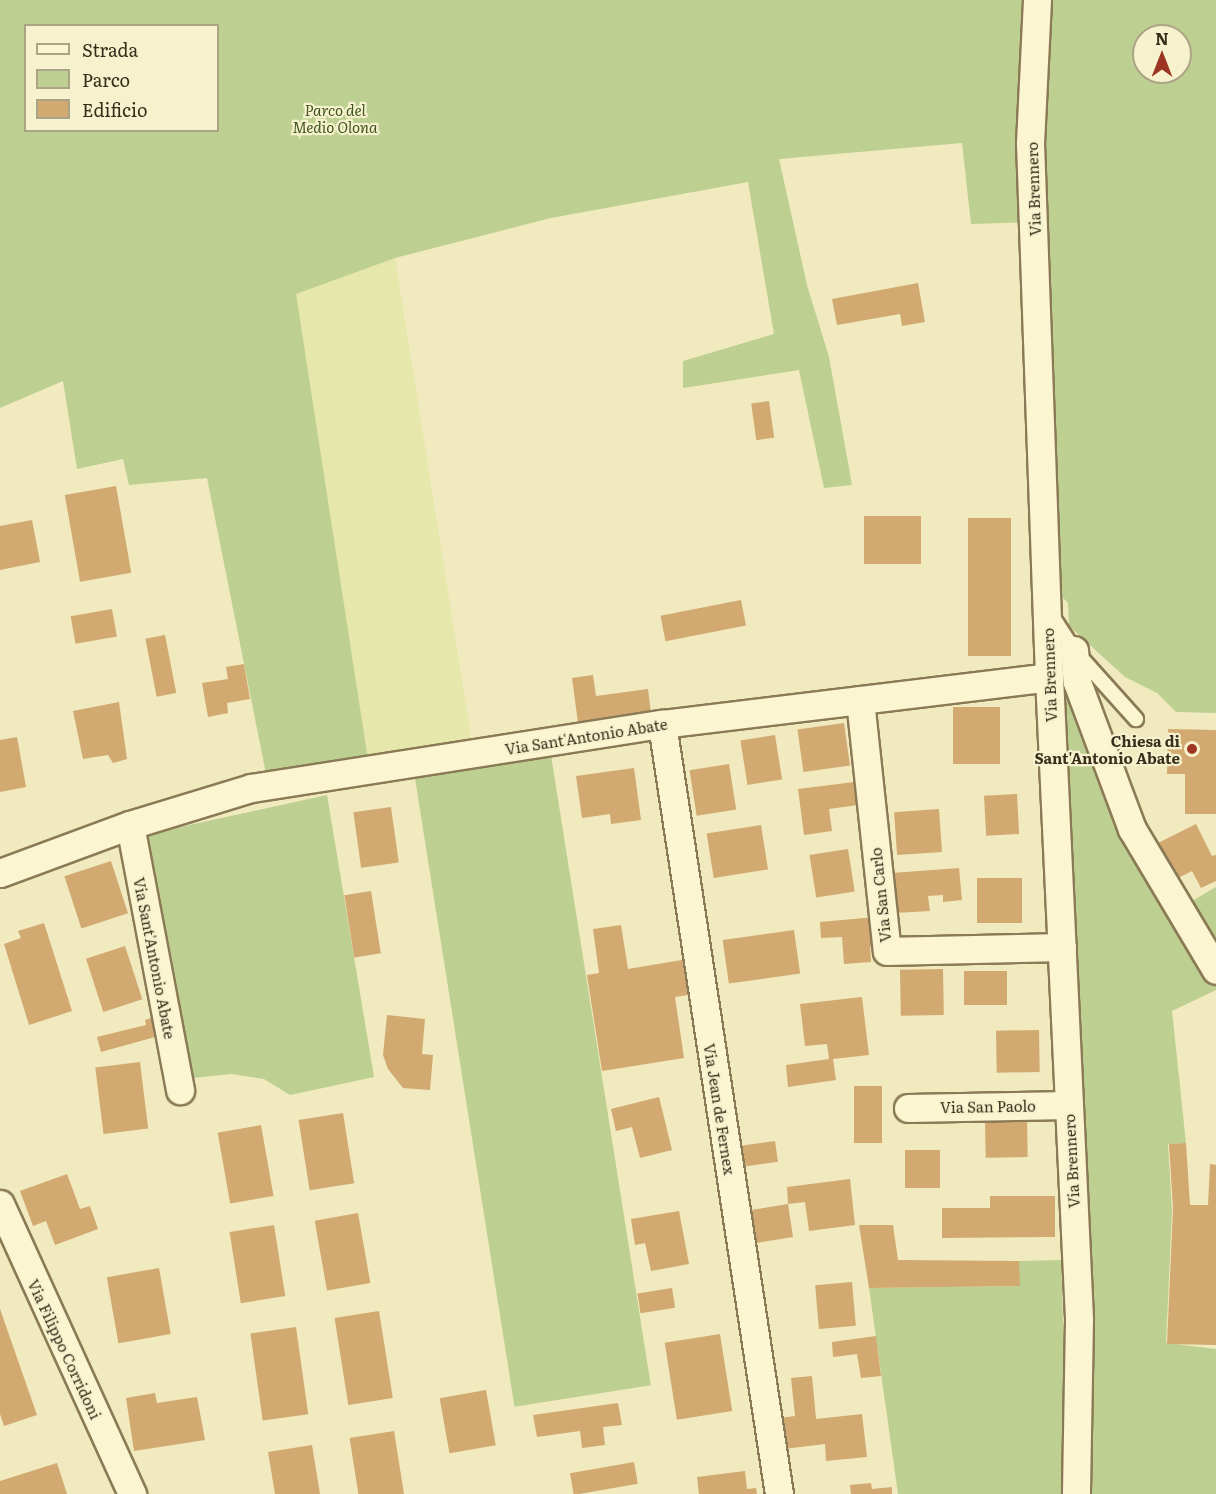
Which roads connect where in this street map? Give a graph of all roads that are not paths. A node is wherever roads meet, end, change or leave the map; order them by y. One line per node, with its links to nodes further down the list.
1 (1038, 0): 2 (street, Via Brennero)
2 (1048, 609): 3 (lane); 4 (street, Via Brennero)
3 (1074, 650): 6 (lane); 11 (street)
4 (1049, 677): 5 (street, Via Sant'Antonio Abate); 10 (street, Via Brennero)
5 (860, 700): 7 (street, Via Sant'Antonio Abate); 10 (street, Via San Carlo)
6 (1136, 718)
7 (662, 724): 8 (street, Via Sant'Antonio Abate); 18 (street, Via Jean de Fernex)
8 (130, 825): 9 (street, Via Sant'Antonio Abate); 12 (street, Via Sant'Antonio Abate)
9 (0, 873)
10 (1062, 947): 13 (street, Via Brennero)
11 (1216, 970)
12 (180, 1090)
13 (1069, 1105): 14 (street, Via San Paolo); 19 (street, Via Brennero)
14 (908, 1108)
15 (0, 1204): 16 (street, Via Filippo Corridoni)
16 (9, 1253): 17 (street, Via Filippo Corridoni)
17 (132, 1494)
18 (779, 1494)
19 (1076, 1494)

